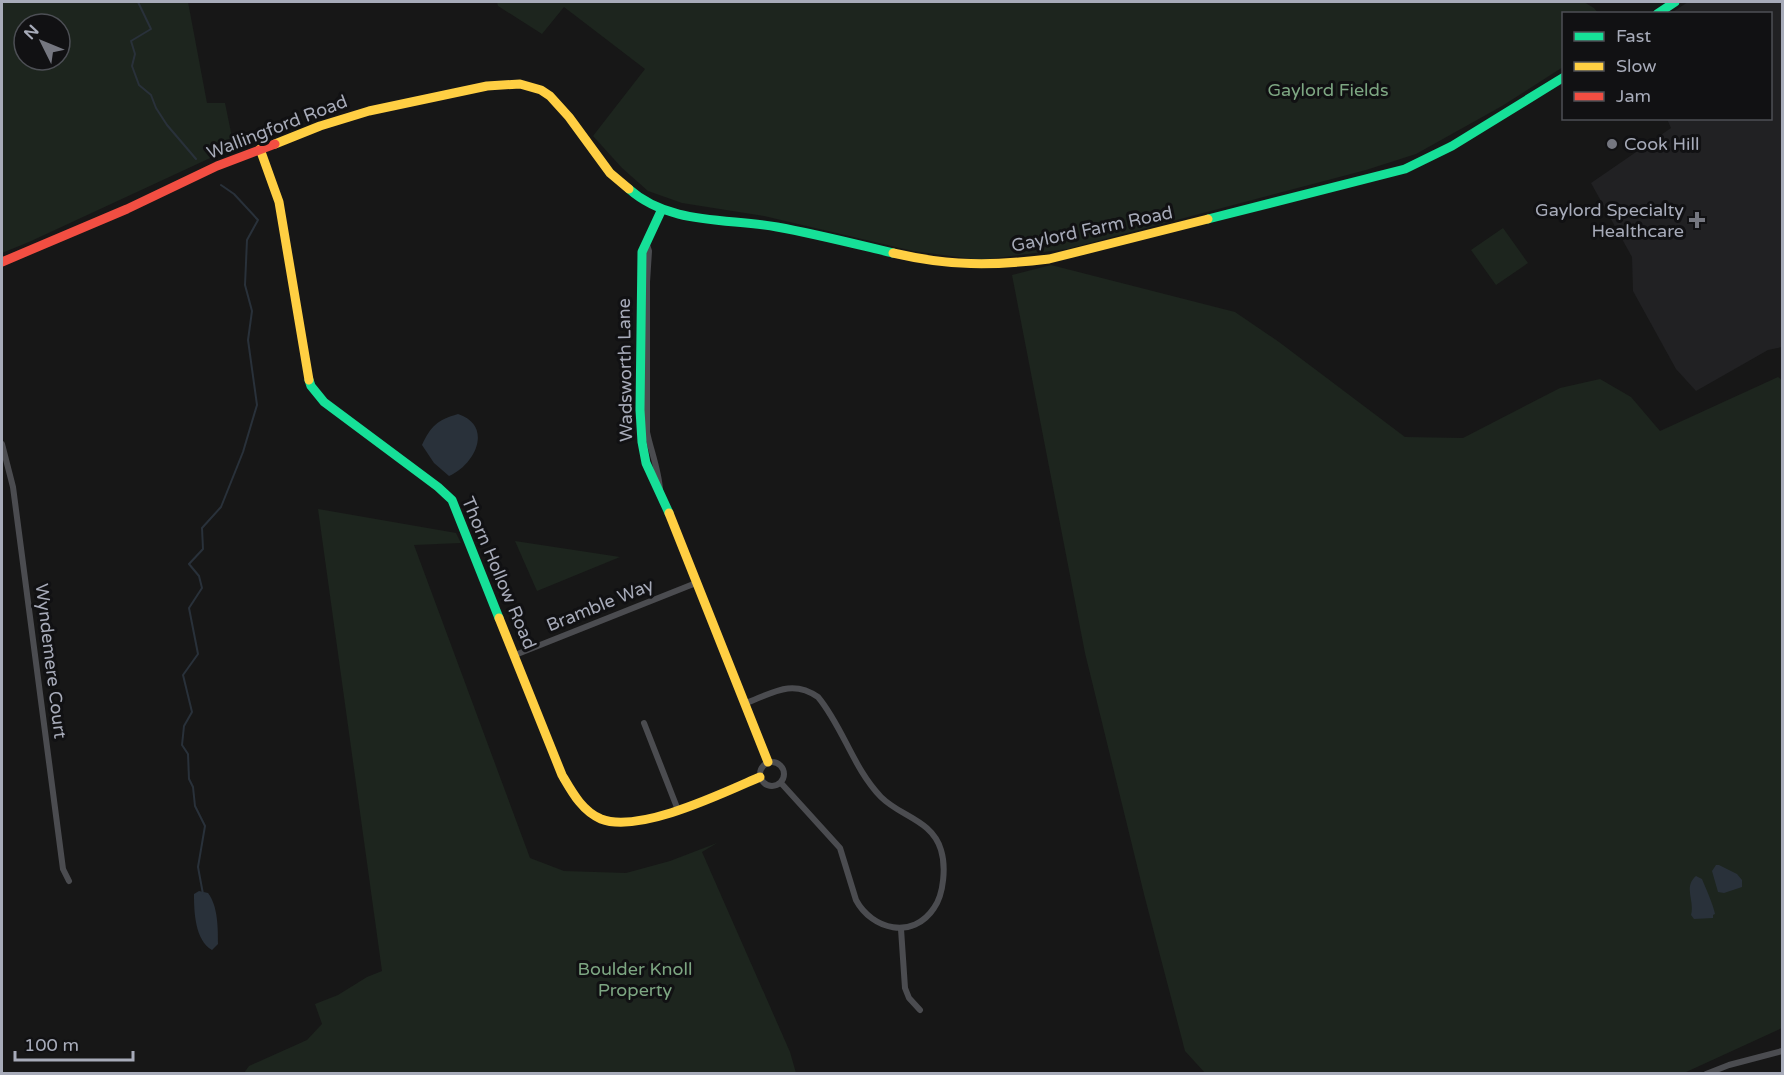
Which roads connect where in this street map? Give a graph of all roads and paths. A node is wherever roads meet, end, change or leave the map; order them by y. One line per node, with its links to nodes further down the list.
1 (1675, 2): 2 (street)
2 (1660, 12)
3 (1562, 77): 6 (street, Gaylord Farm Road)
4 (569, 117): 5 (street, Wallingford Road); 6 (street, Gaylord Farm Road)
5 (260, 149): 7 (street, Wallingford Road); 10 (street, Thorn Hollow Road)
6 (662, 209): 9 (street, Wadsworth Lane)
7 (2, 262)
8 (2, 444): 17 (street, Wyndemere Court)
9 (696, 583): 10 (street, Bramble Way); 11 (street, Wadsworth Lane)
10 (515, 655): 16 (street, Thorn Hollow Road)
11 (744, 704): 13 (street, Wadsworth Lane); 18 (street)
12 (644, 723): 16 (street)
13 (768, 762): 14 (street); 15 (street)
14 (760, 777): 15 (street); 16 (street, Thorn Hollow Road)
15 (781, 783): 18 (street)
16 (678, 810)
17 (69, 881)
18 (901, 929): 19 (street)
19 (920, 1010)
20 (1782, 1051): 21 (street)
21 (1706, 1074)

